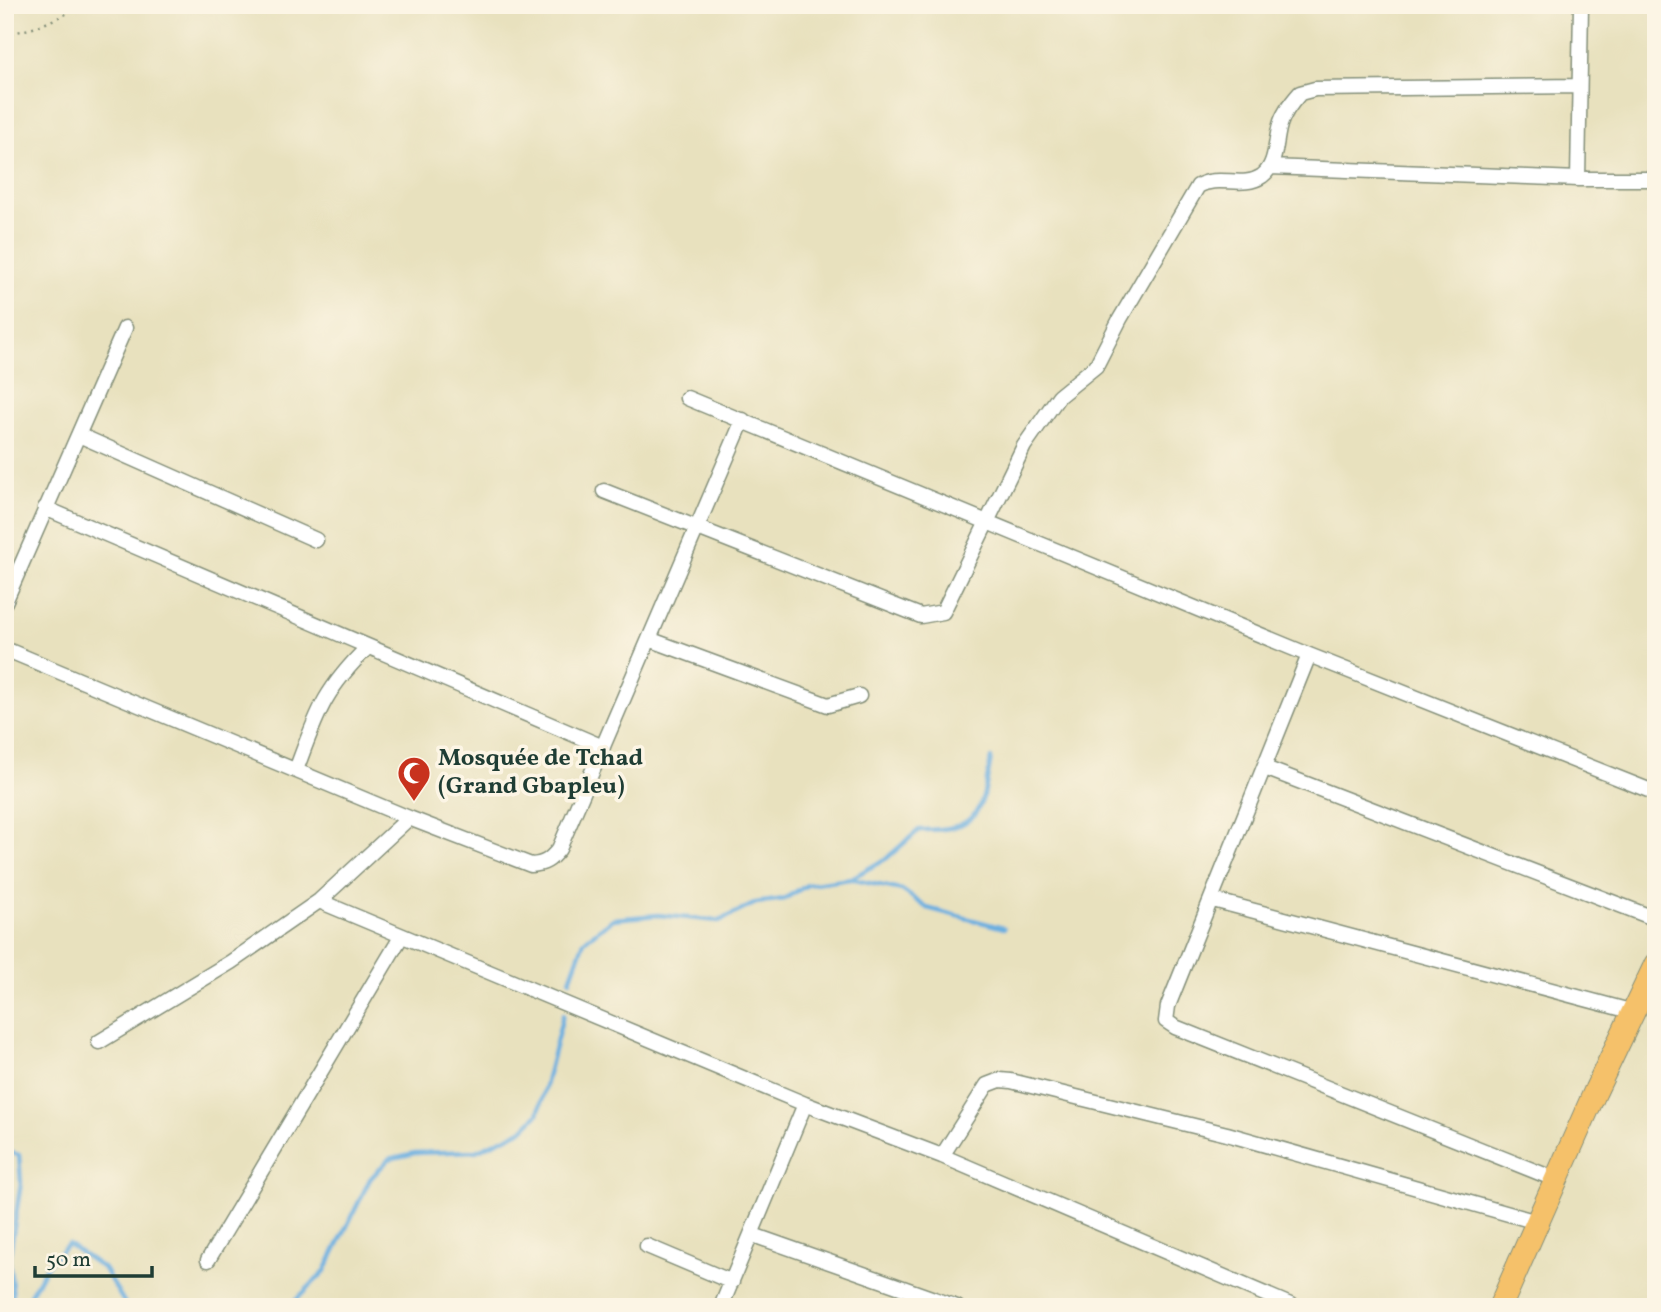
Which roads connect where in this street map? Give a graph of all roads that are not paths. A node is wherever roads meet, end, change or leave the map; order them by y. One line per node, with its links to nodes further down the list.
1 (1581, 5): 2 (street)
2 (1579, 86): 3 (street); 4 (street)
3 (1270, 167): 4 (street); 12 (street)
4 (1578, 179): 5 (street)
5 (1656, 179)
6 (125, 328): 9 (street)
7 (687, 398): 8 (street)
8 (743, 420): 12 (street); 13 (street)
9 (79, 435): 11 (street); 14 (street)
10 (604, 492): 13 (street)
11 (45, 508): 15 (street); 17 (street)
12 (988, 520): 13 (street); 19 (street)
13 (696, 529): 16 (street)
14 (316, 540)
15 (5, 601)
16 (649, 639): 20 (street); 21 (street)
17 (368, 647): 21 (street); 23 (street)
18 (5, 649): 23 (street)
19 (1309, 655): 22 (street); 24 (street)
20 (859, 696)
21 (603, 747): 25 (street)
22 (1265, 768): 26 (street); 28 (street)
23 (296, 770): 25 (street)
24 (1656, 793)
25 (408, 818): 27 (street)
26 (1213, 900): 31 (street); 35 (street)
27 (319, 901): 29 (street); 32 (street)
28 (1656, 919)
29 (401, 937): 33 (street); 39 (street)
30 (1656, 964): 31 (main road)
31 (1634, 1012): 35 (main road)
32 (99, 1042)
33 (805, 1104): 34 (street); 37 (street)
34 (942, 1156): 36 (street); 43 (street)
35 (1556, 1180): 36 (main road)
36 (1537, 1222): 44 (main road)
37 (752, 1235): 40 (street); 42 (street)
38 (647, 1246): 40 (street)
39 (208, 1260)
40 (733, 1282): 41 (street)
41 (720, 1307)
42 (957, 1307)
43 (1295, 1307)
44 (1500, 1307)

